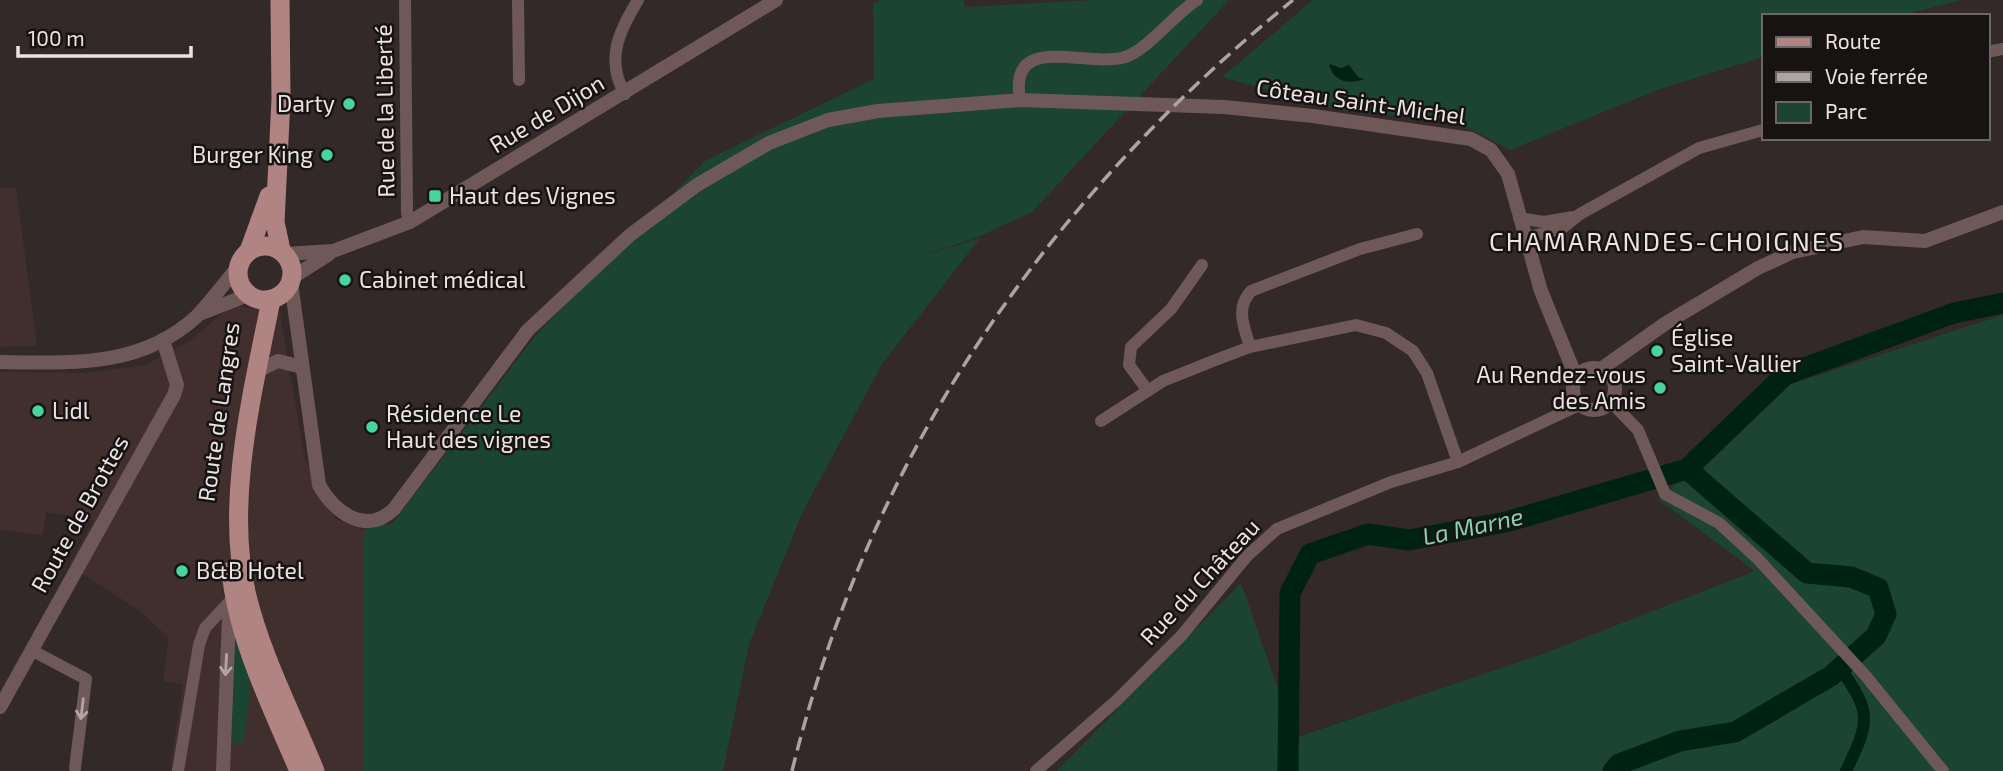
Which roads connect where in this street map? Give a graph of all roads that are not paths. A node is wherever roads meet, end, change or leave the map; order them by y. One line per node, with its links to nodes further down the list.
1 (280, 0): 11 (main road)
2 (405, 0): 15 (street, Rue de la Liberté)
3 (518, 0): 7 (street)
4 (638, 0): 8 (street)
5 (776, 0): 8 (street, Rue de Dijon)
6 (1197, 0): 9 (street)
7 (519, 80)
8 (625, 94): 15 (street, Rue de Dijon)
9 (1020, 100): 14 (street, Côteau Saint-Michel); 27 (street, Côteau Saint-Michel)
10 (1762, 130): 13 (street)
11 (277, 167): 19 (main road); 20 (main road)
12 (2003, 212): 28 (street)
13 (1580, 215): 14 (street); 17 (street)
14 (1519, 218): 17 (street, Côteau Saint-Michel)
15 (410, 222): 18 (street, Rue de Dijon)
16 (1417, 234): 25 (street)
17 (1525, 238): 30 (street, Côteau Saint-Michel)
18 (333, 251): 19 (street, Rue de Dijon); 22 (street, Rue de Dijon)
19 (283, 252): 20 (main road); 22 (main road)
20 (243, 259): 22 (main road); 23 (street)
21 (1202, 265): 31 (street)
22 (273, 292): 23 (street, Rue de Dijon); 27 (street); 29 (main road, Route de Langres); 36 (main road, Route de Langres)
23 (197, 315): 24 (street)
24 (163, 340): 26 (street); 37 (street, Route de Brottes)
25 (1250, 347): 31 (street); 35 (street)
26 (0, 362)
27 (302, 367): 29 (street)
28 (1601, 369): 30 (street); 32 (street)
29 (258, 370): 43 (main road, Route de Langres)
30 (1576, 377): 33 (street)
31 (1148, 391): 34 (street)
32 (1611, 402): 33 (street); 45 (street)
33 (1579, 405): 35 (street, Rue du Château)
34 (1101, 421)
35 (1458, 462): 44 (street, Rue du Château)
36 (233, 598): 40 (street, one-way to 40); 41 (street); 42 (main road, Route de Langres)
37 (31, 650): 38 (street, Route de Brottes); 39 (street, one-way to 39)
38 (0, 707)
39 (75, 768)
40 (223, 769)
41 (178, 771)
42 (299, 771)
43 (315, 771)
44 (1036, 771)
45 (1943, 771)

